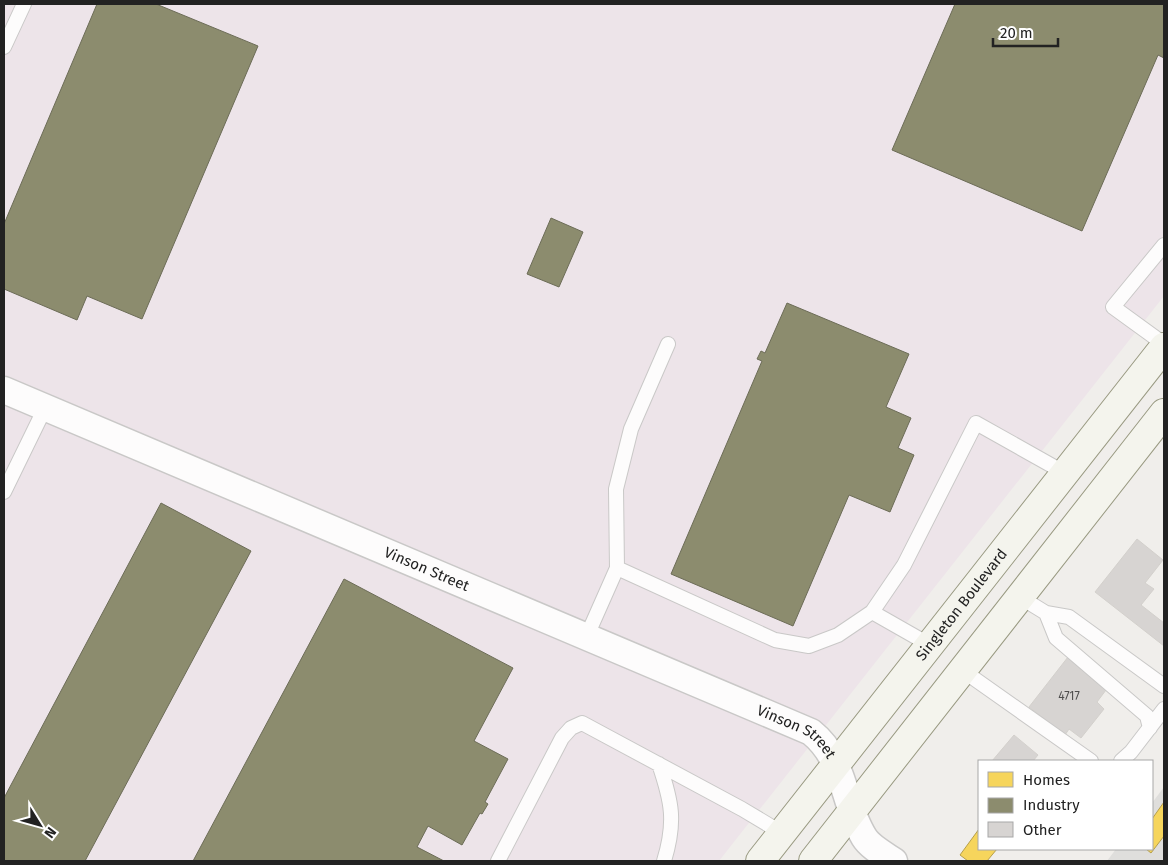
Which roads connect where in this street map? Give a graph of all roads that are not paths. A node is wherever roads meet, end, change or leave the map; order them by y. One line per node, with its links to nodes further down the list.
1 (24, 4): 2 (lane)
2 (4, 47)
3 (1164, 245): 5 (lane)
4 (668, 344): 11 (lane)
5 (1161, 356): 9 (main road, Singleton Boulevard)
6 (4, 390): 7 (street, Vinson Street)
7 (45, 408): 10 (lane); 15 (street, Vinson Street)
8 (1164, 413): 12 (main road)
9 (1065, 473): 13 (lane); 16 (main road, Singleton Boulevard)
10 (4, 492)
11 (617, 568): 13 (lane); 15 (lane)
12 (1020, 597): 14 (lane); 17 (main road)
13 (872, 612): 16 (lane)
14 (1046, 613): 18 (lane); 20 (lane)
15 (586, 638): 24 (street, Vinson Street)
16 (930, 646): 24 (main road, Singleton Boulevard)
17 (962, 670): 21 (lane); 25 (main road)
18 (1164, 686)
19 (1164, 709): 20 (lane)
20 (1150, 728): 22 (lane)
21 (1090, 760)
22 (1122, 760)
23 (659, 764): 26 (lane); 27 (lane); 28 (lane)
24 (836, 764): 25 (street, Vinson Street); 26 (main road, Singleton Boulevard)
25 (853, 810): 30 (main road); 31 (street, Vinson Street)
26 (782, 833): 29 (main road, Singleton Boulevard)
27 (498, 861)
28 (664, 861)
29 (760, 861)
30 (813, 861)
31 (894, 861)

